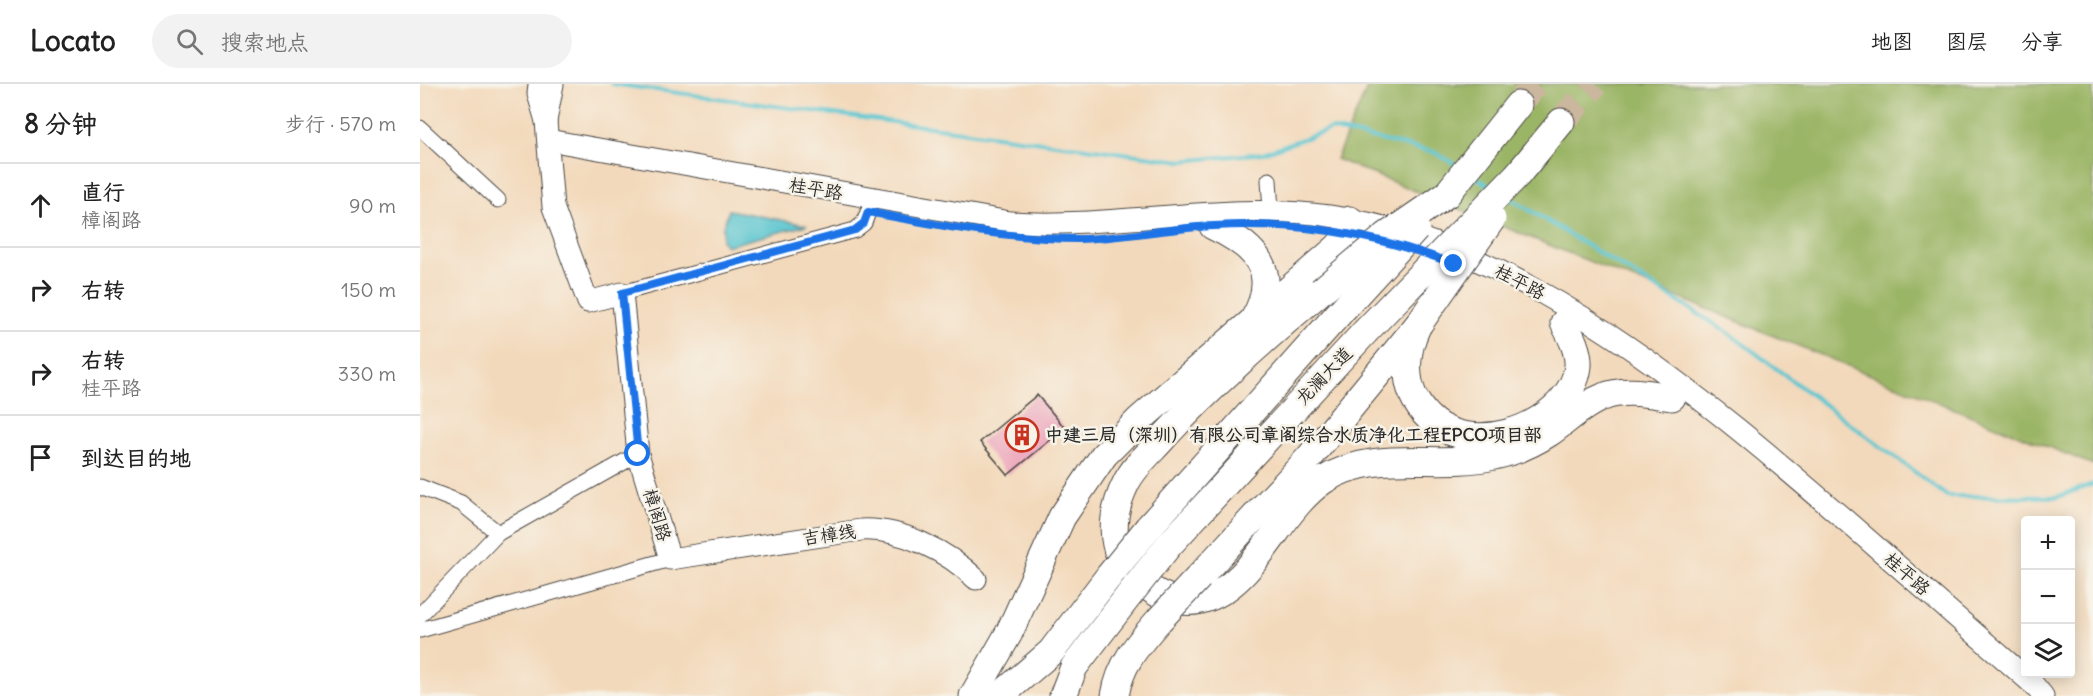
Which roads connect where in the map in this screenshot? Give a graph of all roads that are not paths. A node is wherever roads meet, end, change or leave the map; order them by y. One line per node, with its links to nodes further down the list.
1 (546, 90): 5 (street)
2 (1518, 105): 8 (highway, 龙澜大道)
3 (1561, 122): 6 (highway, 龙澜大道)
4 (420, 128): 9 (street)
5 (548, 139): 10 (street, 桂平路); 11 (street, 桂平路); 14 (street)
6 (1518, 174): 17 (highway, bridge); 28 (highway, 龙澜大道, bridge)
7 (1269, 180): 10 (street)
8 (1447, 194): 18 (highway, bridge); 27 (highway, 龙澜大道, bridge)
9 (498, 200)
10 (1271, 211): 13 (street, 桂平路)
11 (868, 212): 12 (street, 桂平路); 14 (street)
12 (1213, 226): 13 (street, 桂平路); 15 (highway)
13 (1349, 227): 15 (highway); 16 (street, 桂平路); 31 (street, 桂平路)
14 (622, 293): 19 (street, 樟阁路)
15 (1253, 321): 26 (highway)
16 (1564, 323): 17 (highway); 18 (street, 桂平路)
17 (1418, 325): 29 (highway, bridge)
18 (1672, 397): 30 (street, 桂平路)
19 (638, 454): 21 (street); 22 (street, 樟阁路)
20 (420, 487): 21 (street)
21 (498, 533): 24 (street)
22 (670, 558): 23 (street, 吉樟线); 25 (street)
23 (976, 579)
24 (420, 615)
25 (420, 630)
26 (974, 696)
27 (1000, 696)
28 (1063, 696)
29 (1115, 696)
30 (2026, 696)
31 (2043, 696)

